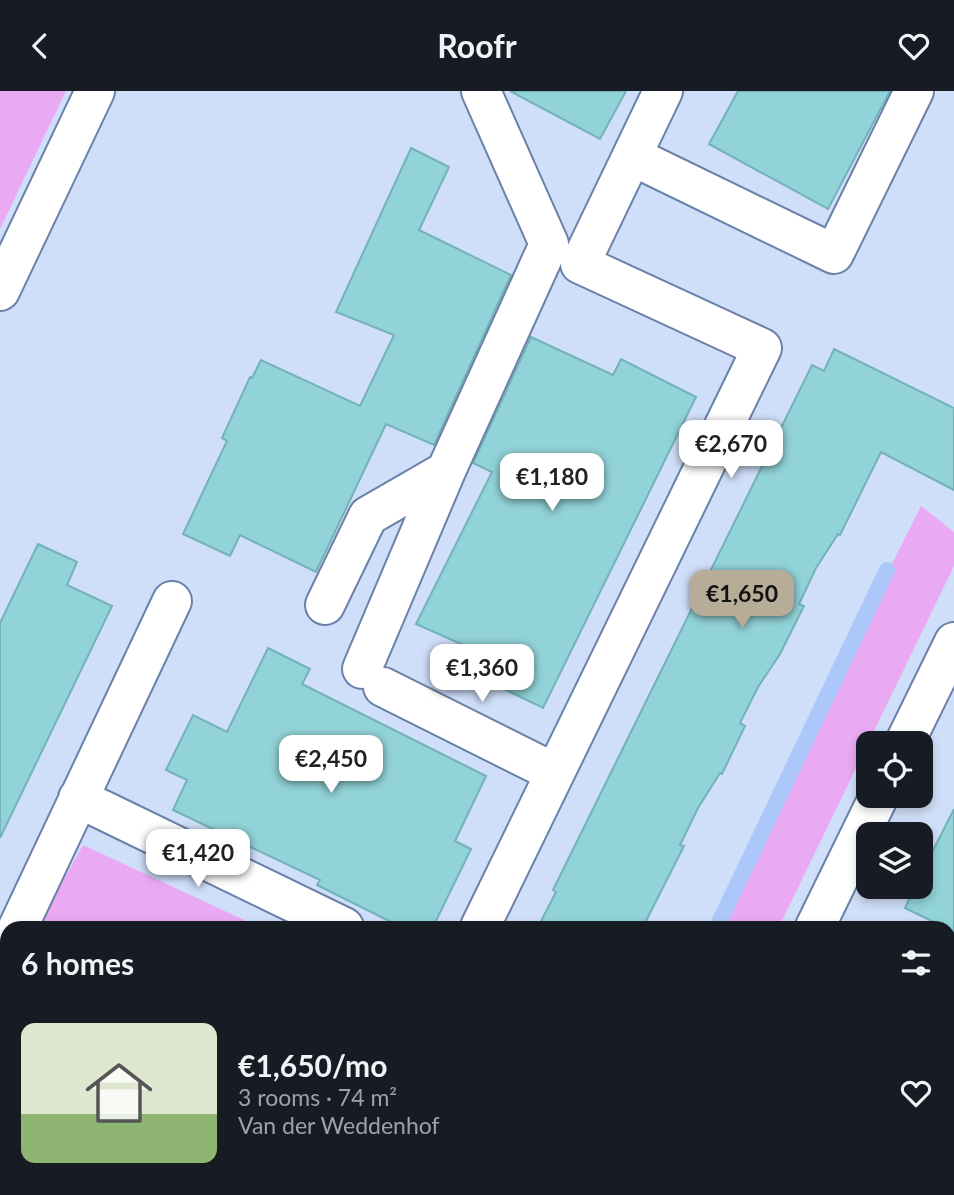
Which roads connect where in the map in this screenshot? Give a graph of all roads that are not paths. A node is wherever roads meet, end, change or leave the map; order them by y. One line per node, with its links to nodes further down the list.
1 (95, 91): 6 (street)
2 (481, 91): 7 (street)
3 (663, 91): 5 (street)
4 (914, 91): 5 (street)
5 (632, 156): 12 (street)
6 (0, 292)
7 (446, 471): 9 (street); 12 (street)
8 (172, 601): 13 (street)
9 (325, 605)
10 (954, 642): 11 (street)
11 (910, 731)
12 (555, 773): 17 (street)
13 (78, 798): 15 (street); 16 (street)
14 (873, 808): 18 (street)
15 (21, 921)
16 (332, 921)
17 (483, 921)
18 (817, 921)

